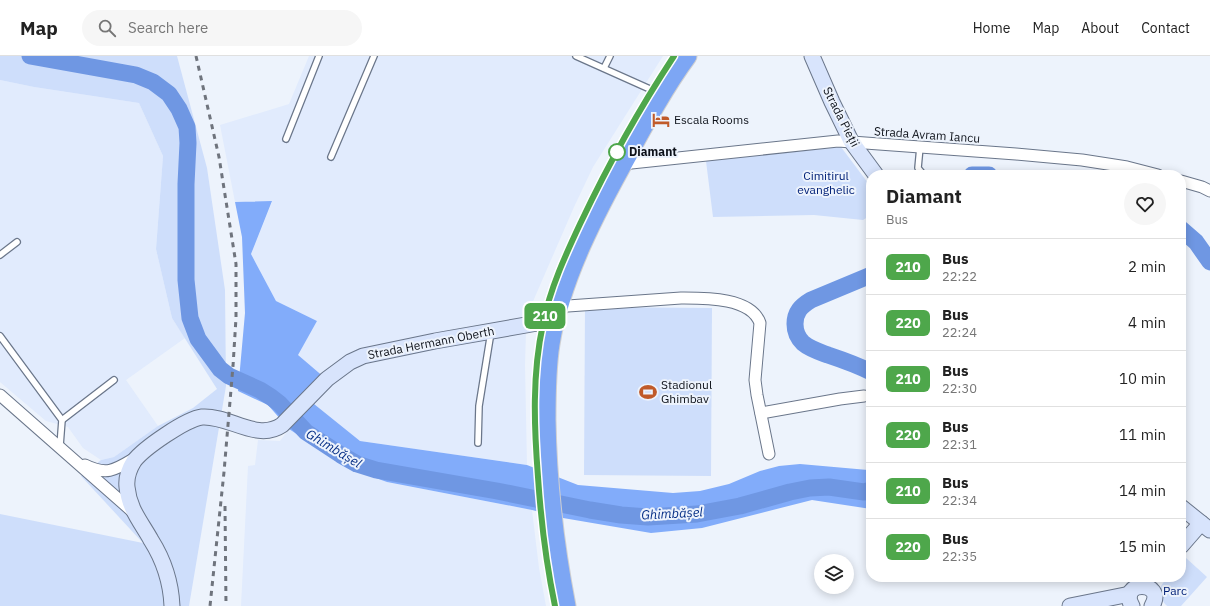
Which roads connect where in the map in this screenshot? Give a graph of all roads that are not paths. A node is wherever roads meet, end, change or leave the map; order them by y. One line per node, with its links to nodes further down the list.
1 (319, 56): 10 (lane)
2 (374, 56): 13 (lane)
3 (576, 56): 8 (lane)
4 (610, 56): 8 (lane)
5 (674, 56): 9 (highway)
6 (688, 56): 14 (highway)
7 (812, 56): 11 (main road, Strada Pieții)
8 (604, 68): 9 (lane)
9 (652, 90): 23 (highway)
10 (286, 139)
11 (851, 141): 12 (street, Strada Avram Iancu); 14 (street, Strada Avram Iancu); 15 (main road, Strada Pieții)
12 (920, 147): 16 (lane); 17 (street, Strada Avram Iancu)
13 (331, 157)
14 (622, 164): 22 (highway)
15 (872, 170)
16 (920, 170)
17 (1139, 170)
18 (1186, 183): 19 (street)
19 (1210, 191)
20 (17, 242): 21 (lane)
21 (0, 255)
22 (559, 304): 29 (street); 36 (highway)
23 (543, 322): 24 (main road, Strada Hermann Oberth); 36 (highway)
24 (491, 331): 31 (lane); 34 (main road, Strada Hermann Oberth)
25 (0, 336): 30 (lane)
26 (114, 380): 30 (lane)
27 (0, 395): 32 (street)
28 (864, 396): 29 (street)
29 (761, 413): 33 (street)
30 (62, 420): 32 (lane)
31 (478, 443)
32 (60, 446): 35 (street)
33 (769, 454)
34 (139, 455): 35 (street); 38 (main road, Strada Hermann Oberth)
35 (75, 460): 38 (street)
36 (542, 462): 40 (highway)
37 (1186, 512): 39 (main road)
38 (135, 514): 44 (main road, Strada Hermann Oberth)
39 (1207, 527): 41 (main road)
40 (548, 530): 45 (highway); 46 (highway)
41 (1186, 542)
42 (1150, 582): 43 (main road); 48 (main road)
43 (1131, 600): 47 (main road)
44 (172, 606)
45 (555, 606)
46 (566, 606)
47 (1070, 606)
48 (1152, 606)

